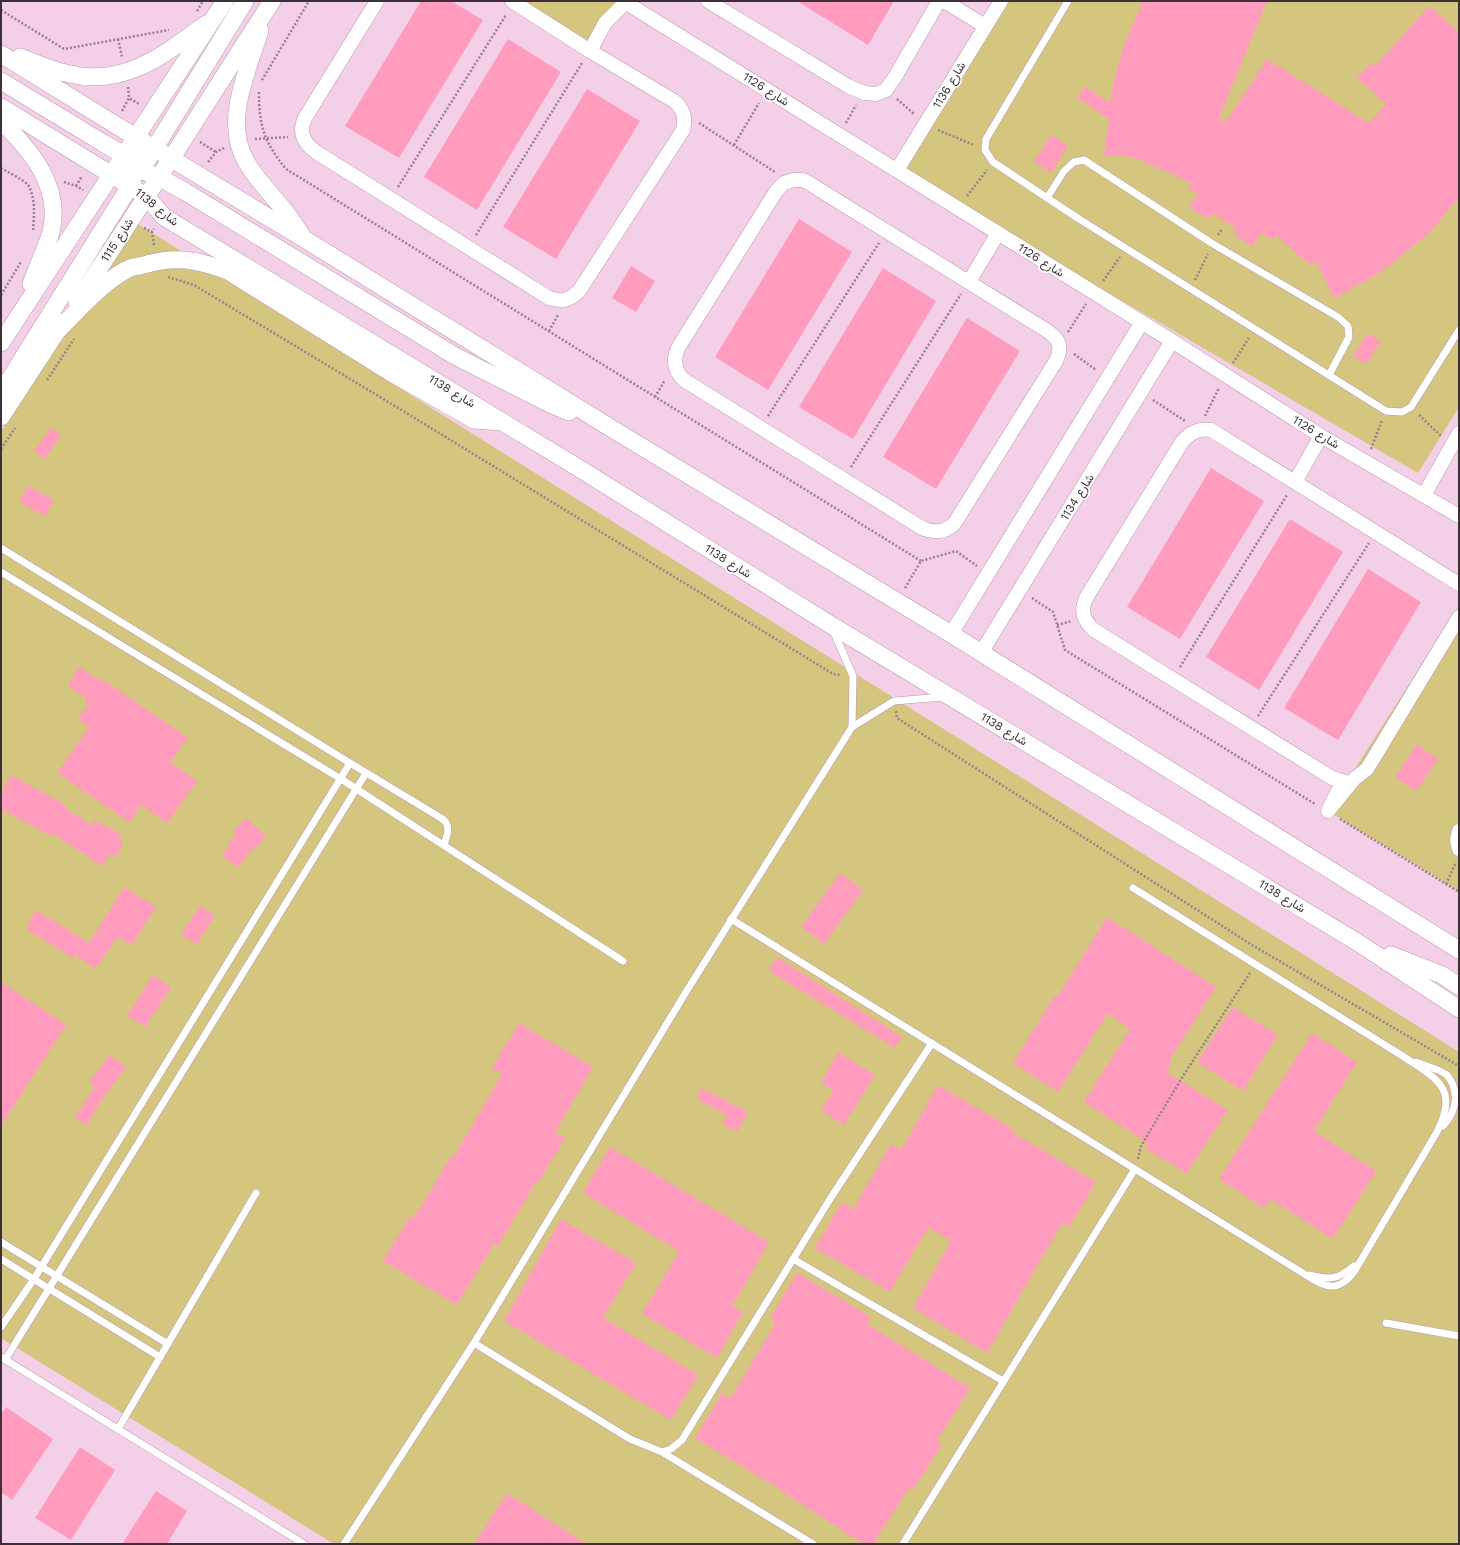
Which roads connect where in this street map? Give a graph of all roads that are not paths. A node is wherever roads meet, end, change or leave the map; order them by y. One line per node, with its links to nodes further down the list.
1 (225, 1): 12 (street)
2 (245, 1): 22 (street)
3 (377, 1): 15 (street)
4 (626, 1): 15 (street); 23 (street, شارع 1126)
5 (708, 1): 6 (street)
6 (939, 1)
7 (944, 1): 13 (street)
8 (1001, 1): 13 (street, شارع 1136)
9 (1068, 1): 27 (lane)
10 (513, 2): 15 (street)
11 (269, 6): 21 (street); 29 (street)
12 (215, 18): 14 (street); 20 (street)
13 (985, 26): 23 (street, شارع 1136)
14 (1, 49)
15 (590, 51)
16 (1, 54): 20 (street)
17 (1, 81): 22 (street)
18 (1, 107): 24 (street, شارع 1138)
19 (1, 120): 31 (street)
20 (136, 137): 22 (street)
21 (171, 159): 22 (street); 29 (street)
22 (143, 163): 24 (street); 25 (street); 26 (street); 41 (street)
23 (897, 170): 28 (street, شارع 1126)
24 (111, 174): 25 (street, شارع 1138); 31 (street)
25 (130, 186): 26 (street, شارع 1138); 38 (street)
26 (146, 196): 34 (street, شارع 1115); 40 (street, شارع 1138)
27 (1047, 198): 37 (lane); 37 (lane)
28 (998, 233): 30 (street); 32 (street, شارع 1126)
29 (306, 240): 41 (street)
30 (969, 282): 30 (street)
31 (20, 313): 36 (street)
32 (1142, 322): 35 (street, شارع 1126); 52 (street)
33 (1459, 330): 37 (lane)
34 (57, 331): 39 (street, شارع 1115); 40 (street)
35 (1172, 341): 43 (street, شارع 1126); 53 (street, شارع 1134)
36 (1, 343)
37 (1329, 375)
38 (1, 393)
39 (1, 417)
40 (503, 422): 51 (street, شارع 1138)
41 (614, 430): 52 (street)
42 (1459, 433): 45 (street)
43 (1322, 436): 44 (street); 45 (street, شارع 1126)
44 (1295, 482): 49 (street); 50 (street)
45 (1424, 495): 46 (street, شارع 1126)
46 (1459, 516)
47 (1, 548): 56 (lane)
48 (1, 572): 58 (lane)
49 (1459, 584)
50 (1459, 617)
51 (831, 625): 54 (street, شارع 1138); 55 (lane)
52 (951, 634): 53 (street)
53 (981, 652): 66 (street)
54 (951, 696): 55 (lane); 65 (street, شارع 1138)
55 (852, 727): 64 (lane)
56 (350, 763): 57 (lane); 58 (lane)
57 (366, 773): 59 (lane); 61 (lane)
58 (341, 779): 59 (lane); 78 (lane)
59 (356, 789): 61 (lane); 79 (lane)
60 (1459, 831): 62 (street)
61 (444, 845): 67 (lane)
62 (1459, 849)
63 (1133, 888): 71 (lane)
64 (731, 919): 70 (lane); 85 (lane)
65 (1358, 942): 68 (street); 69 (street, شارع 1138)
66 (1459, 950)
67 (623, 961)
68 (1459, 986)
69 (1459, 1008)
70 (932, 1043): 73 (lane); 77 (lane)
71 (1402, 1056): 72 (lane); 72 (lane)
72 (1437, 1132): 73 (lane)
73 (1135, 1169): 89 (lane)
74 (256, 1193): 86 (lane)
75 (1, 1242): 78 (lane)
76 (1, 1259): 80 (lane)
77 (793, 1259): 89 (lane); 91 (lane)
78 (41, 1267): 79 (lane); 80 (lane)
79 (56, 1276): 81 (lane); 86 (lane)
80 (34, 1279): 81 (lane); 83 (lane)
81 (49, 1289): 87 (lane); 88 (lane)
82 (1386, 1323): 84 (lane)
83 (1, 1327)
84 (1459, 1336)
85 (474, 1343): 91 (lane); 94 (lane)
86 (168, 1344): 87 (lane)
87 (160, 1357): 90 (lane)
88 (3, 1358): 90 (lane)
89 (1003, 1381): 92 (lane)
90 (118, 1429): 93 (lane)
91 (662, 1452): 95 (lane)
92 (905, 1542)
93 (304, 1544)
94 (344, 1544)
95 (814, 1544)

